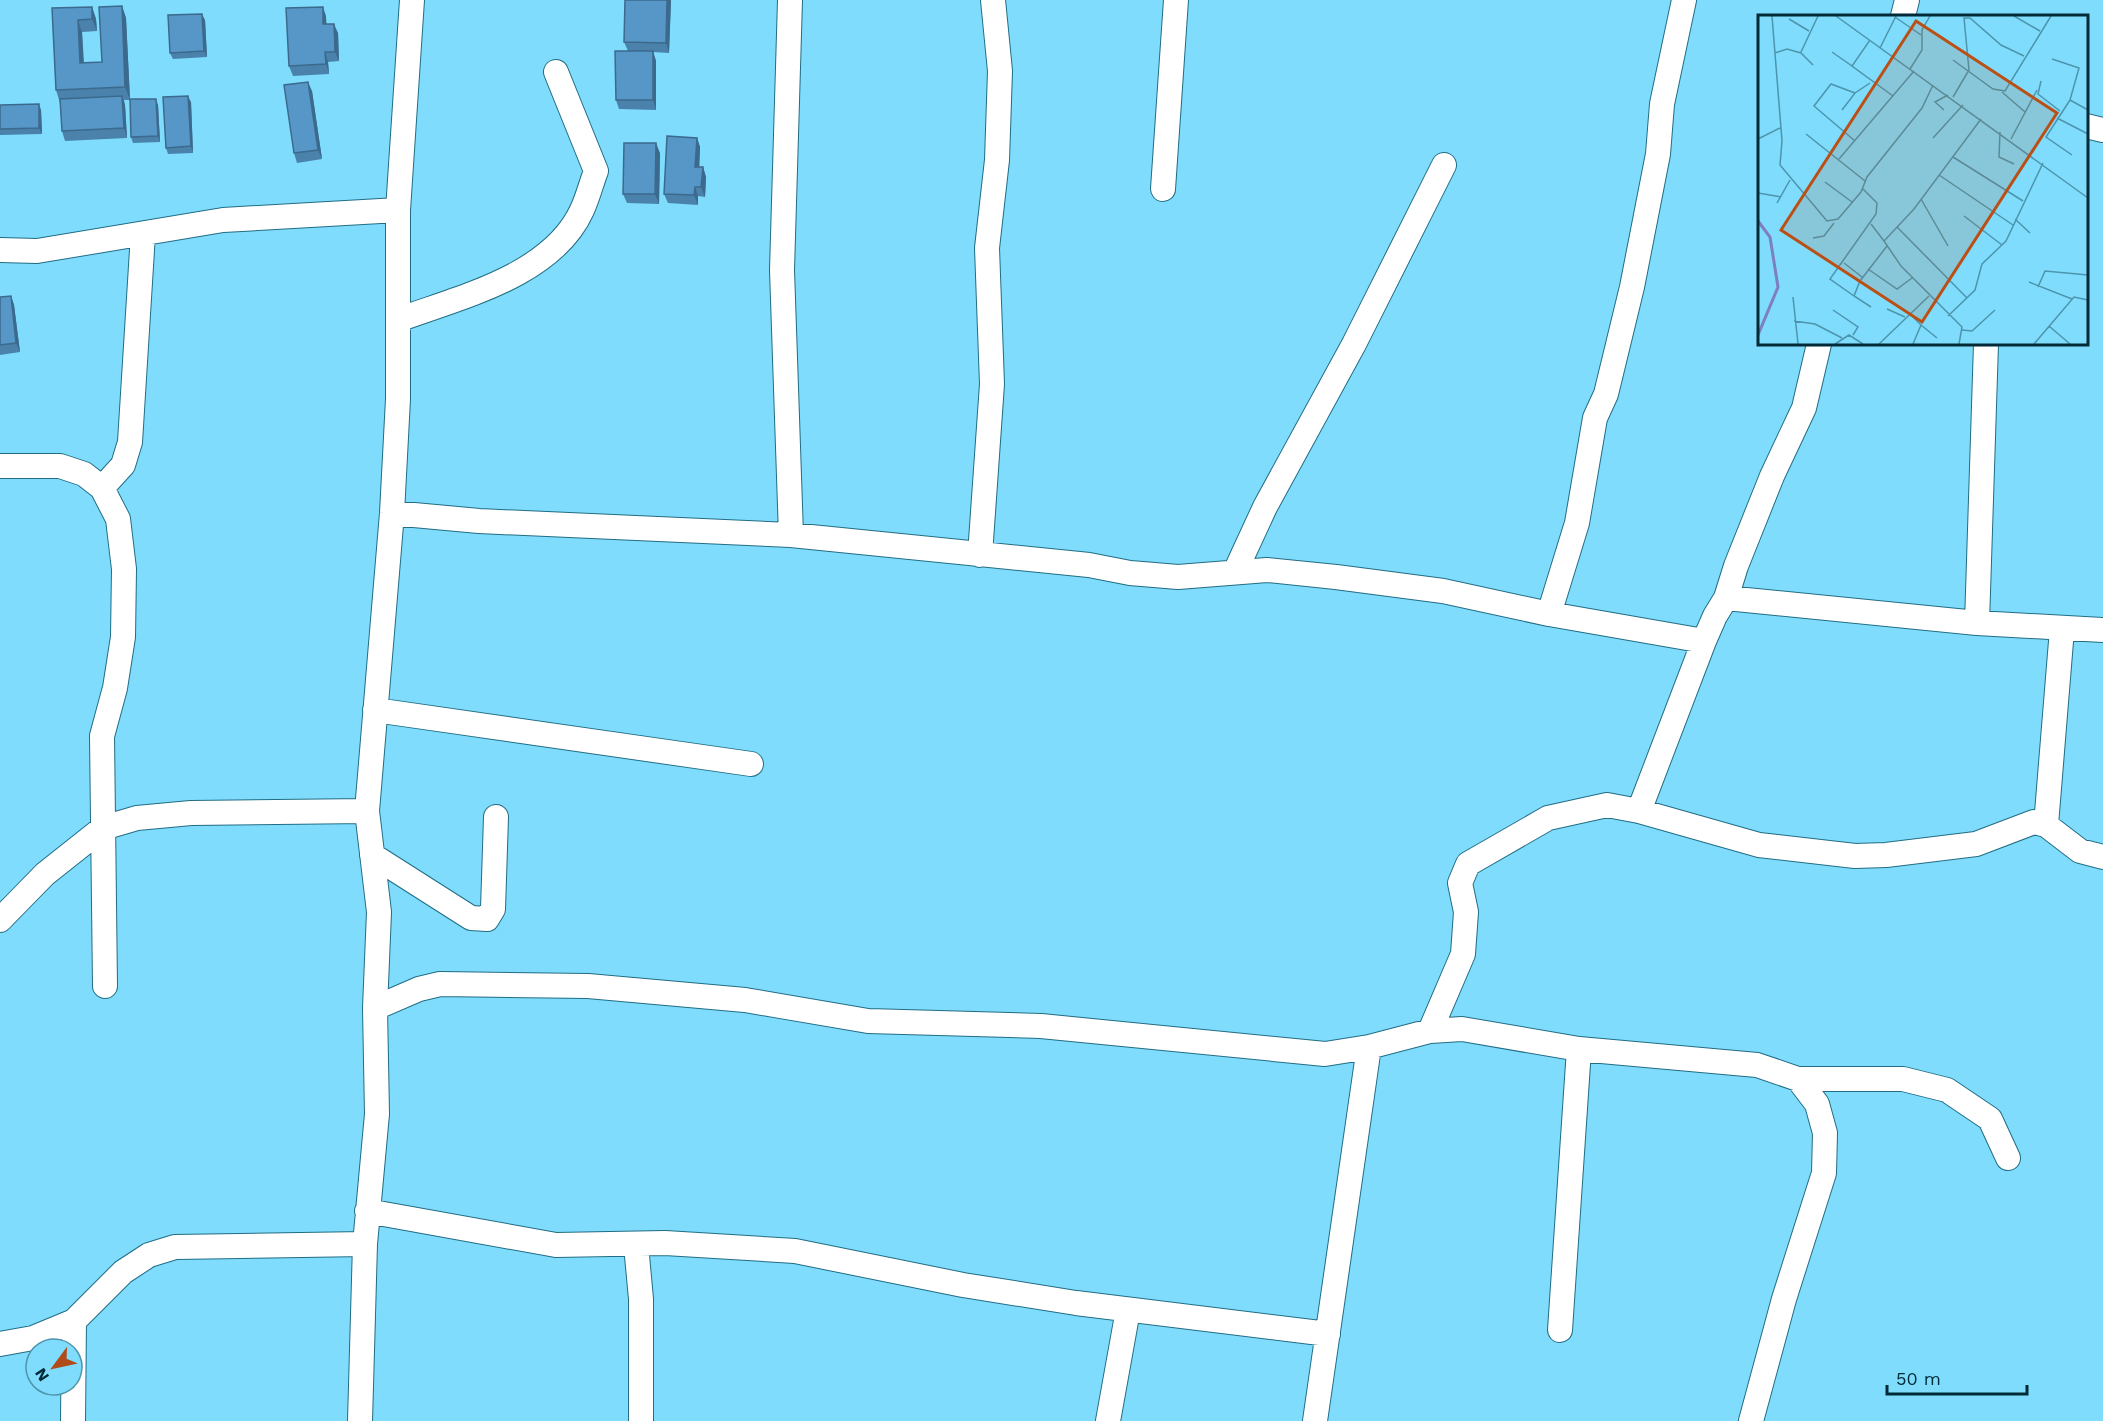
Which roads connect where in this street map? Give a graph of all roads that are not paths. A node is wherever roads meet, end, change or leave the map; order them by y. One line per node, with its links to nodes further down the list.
1 (412, 0): 14 (street)
2 (790, 0): 23 (street)
3 (993, 0): 24 (street)
4 (1176, 0): 13 (street)
5 (1684, 0): 27 (street)
6 (1907, 0): 7 (street)
7 (1903, 15)
8 (556, 72): 17 (street)
9 (2103, 119): 11 (street)
10 (2088, 126): 11 (street)
11 (2103, 130)
12 (1444, 165): 25 (street)
13 (1163, 189)
14 (399, 210): 15 (street); 17 (street)
15 (143, 234): 16 (street); 21 (street)
16 (0, 250)
17 (398, 321): 22 (street)
18 (1819, 345): 26 (street)
19 (1986, 345): 28 (street)
20 (0, 466): 21 (street)
21 (102, 488): 38 (street)
22 (392, 513): 23 (street); 32 (street)
23 (791, 535): 24 (street)
24 (980, 555): 25 (street)
25 (1235, 572): 27 (street)
26 (1726, 598): 28 (street); 31 (street)
27 (1548, 614): 31 (street)
28 (1977, 623): 29 (street)
29 (2062, 629): 30 (street); 37 (street)
30 (2103, 630)
31 (1704, 641): 35 (street)
32 (375, 710): 33 (street); 34 (street)
33 (751, 764)
34 (367, 811): 38 (street); 39 (street)
35 (1639, 811): 37 (street); 44 (street)
36 (496, 817): 39 (street)
37 (2046, 825): 40 (street)
38 (103, 828): 41 (street); 42 (street)
39 (372, 855): 43 (street)
40 (2103, 857)
41 (0, 920)
42 (105, 986)
43 (375, 1008): 45 (street); 49 (street)
44 (1430, 1031): 45 (street); 46 (street)
45 (1369, 1047): 55 (street)
46 (1579, 1049): 47 (street); 54 (street)
47 (1798, 1079): 48 (street); 62 (street)
48 (2008, 1158)
49 (367, 1211): 50 (street); 51 (street)
50 (365, 1244): 53 (street); 58 (street)
51 (636, 1245): 52 (street); 59 (street)
52 (1128, 1310): 55 (street); 60 (street)
53 (74, 1321): 56 (street); 57 (street)
54 (1560, 1330)
55 (1328, 1334): 61 (street)
56 (0, 1344)
57 (72, 1421)
58 (360, 1421)
59 (641, 1421)
60 (1108, 1421)
61 (1315, 1421)
62 (1751, 1421)

